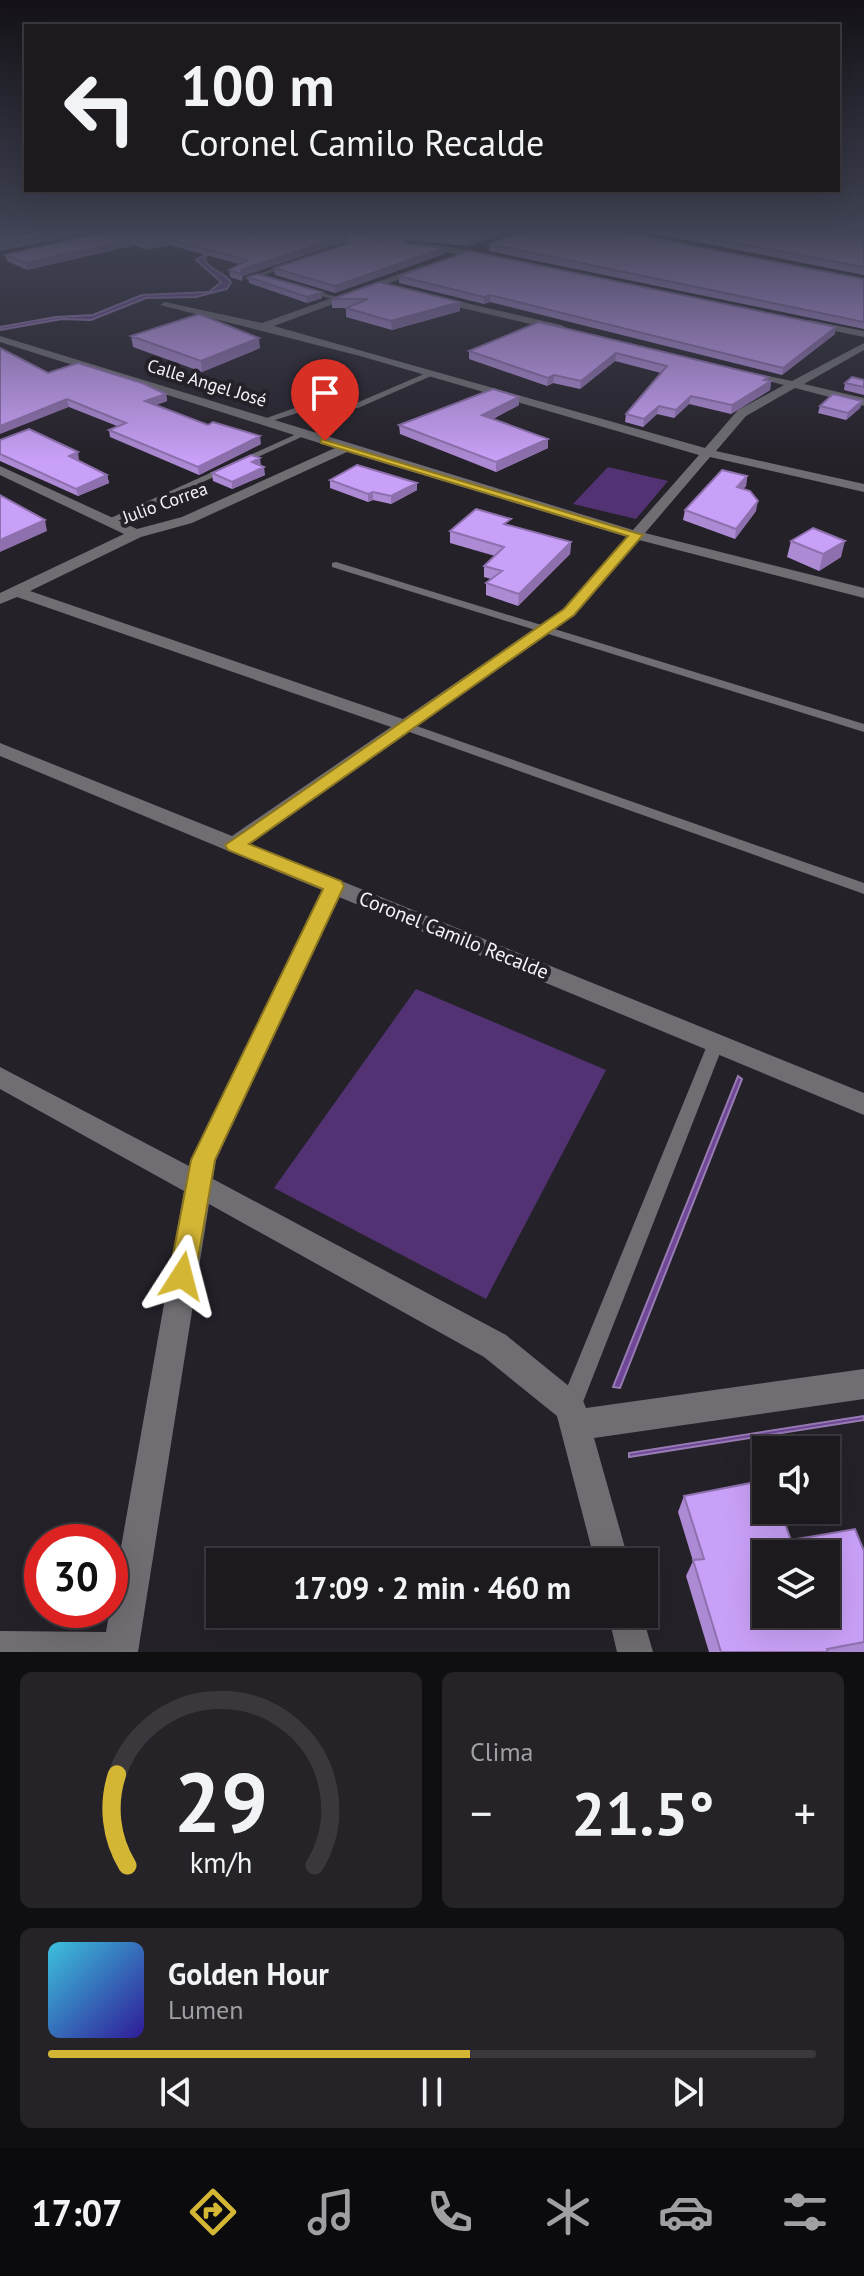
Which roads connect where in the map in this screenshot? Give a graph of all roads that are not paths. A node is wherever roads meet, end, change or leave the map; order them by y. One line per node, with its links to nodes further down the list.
1 (174, 307): 5 (street)
2 (316, 307): 5 (street)
3 (472, 307): 6 (street)
4 (803, 321): 7 (street)
5 (262, 327): 11 (street)
6 (578, 332)
7 (864, 334)
8 (0, 339): 14 (street, Calle Angel José)
9 (864, 346): 12 (street)
10 (732, 369): 12 (street)
11 (434, 373): 14 (lane); 17 (street)
12 (793, 384): 13 (street); 17 (street)
13 (864, 402)
14 (265, 420): 15 (street, Calle Angel José)
15 (304, 434): 16 (street, Calle Angel José); 20 (lane)
16 (346, 448): 21 (street, Julio Correa); 22 (street, Calle Angel José)
17 (708, 452): 19 (street); 22 (street)
18 (3, 474): 20 (street)
19 (864, 488)
20 (109, 521): 21 (street)
21 (136, 534): 25 (street, Julio Correa)
22 (636, 535): 24 (street, Calle Angel José); 26 (street)
23 (336, 565): 26 (lane)
24 (864, 593)
25 (8, 595): 27 (street)
26 (545, 630): 27 (street); 28 (lane)
27 (408, 727): 30 (street); 32 (lane)
28 (864, 728)
29 (0, 749): 30 (street, Coronel Camilo Recalde)
30 (234, 845): 31 (street, Coronel Camilo Recalde)
31 (334, 886): 33 (street, Coronel Camilo Recalde); 36 (street)
32 (864, 889)
33 (716, 1043): 35 (street, Coronel Camilo Recalde); 38 (lane)
34 (0, 1077): 36 (street)
35 (862, 1101)
36 (198, 1183): 38 (street); 42 (street)
37 (864, 1384): 38 (street)
38 (574, 1416): 39 (street)
39 (608, 1548)
40 (629, 1628): 43 (street)
41 (0, 1649): 42 (street)
42 (120, 1651)
43 (635, 1652)

